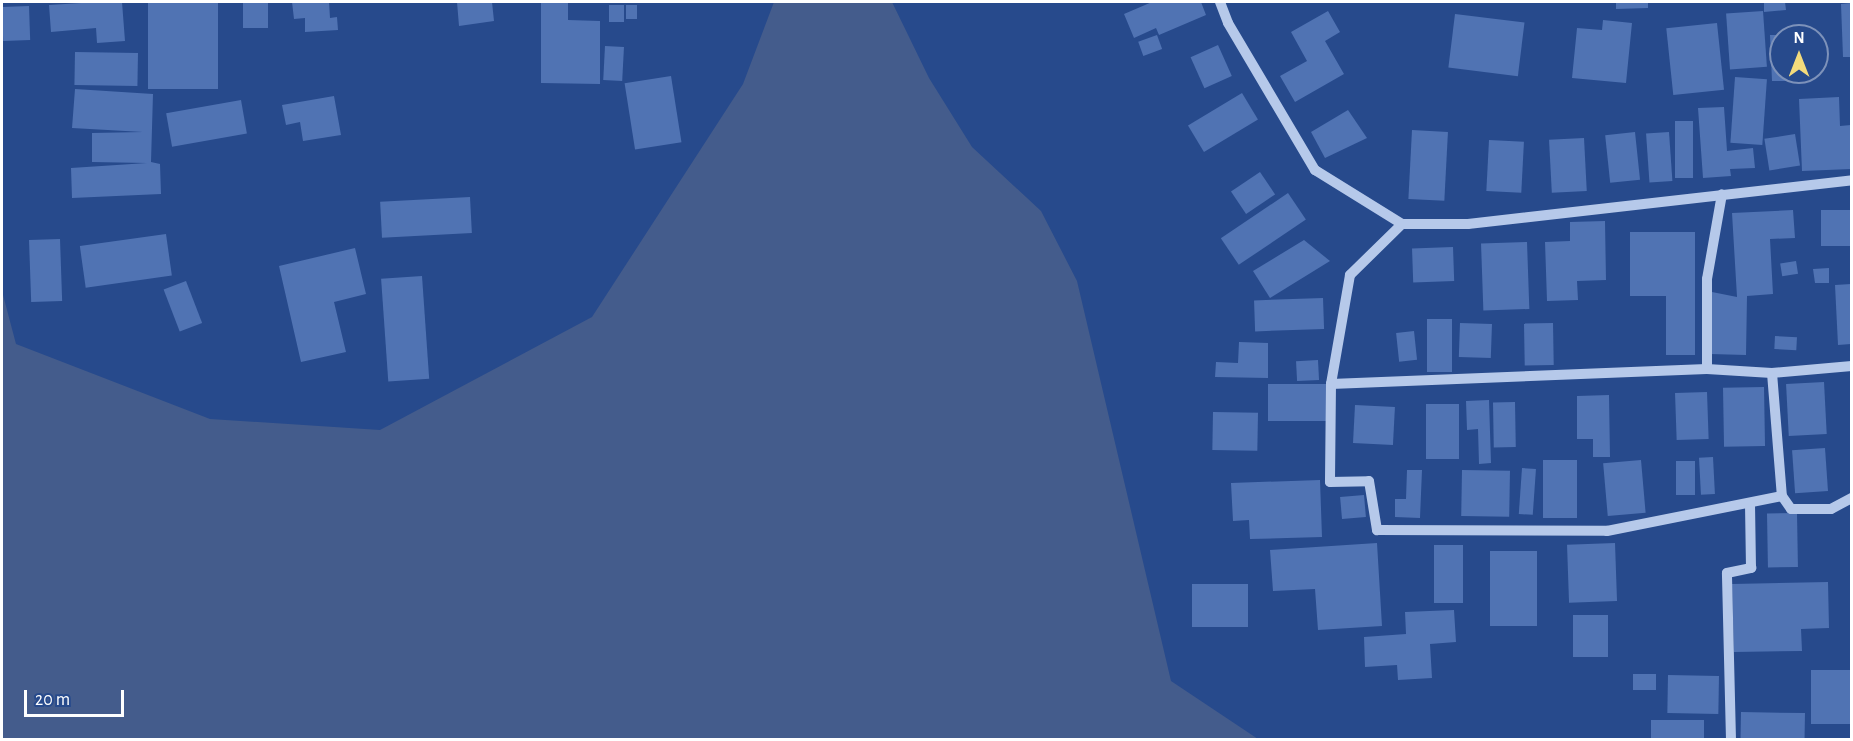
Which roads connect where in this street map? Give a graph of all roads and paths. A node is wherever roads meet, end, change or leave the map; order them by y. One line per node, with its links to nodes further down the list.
1 (1220, 2): 4 (street)
2 (1851, 180): 3 (street)
3 (1722, 194): 4 (street); 6 (street)
4 (1402, 224): 8 (street)
5 (1851, 366): 7 (street)
6 (1707, 369): 7 (street); 8 (street)
7 (1772, 373): 9 (street)
8 (1331, 384): 11 (street)
9 (1782, 496): 10 (street); 11 (street)
10 (1851, 498)
11 (1750, 503): 12 (street)
12 (1731, 740)

